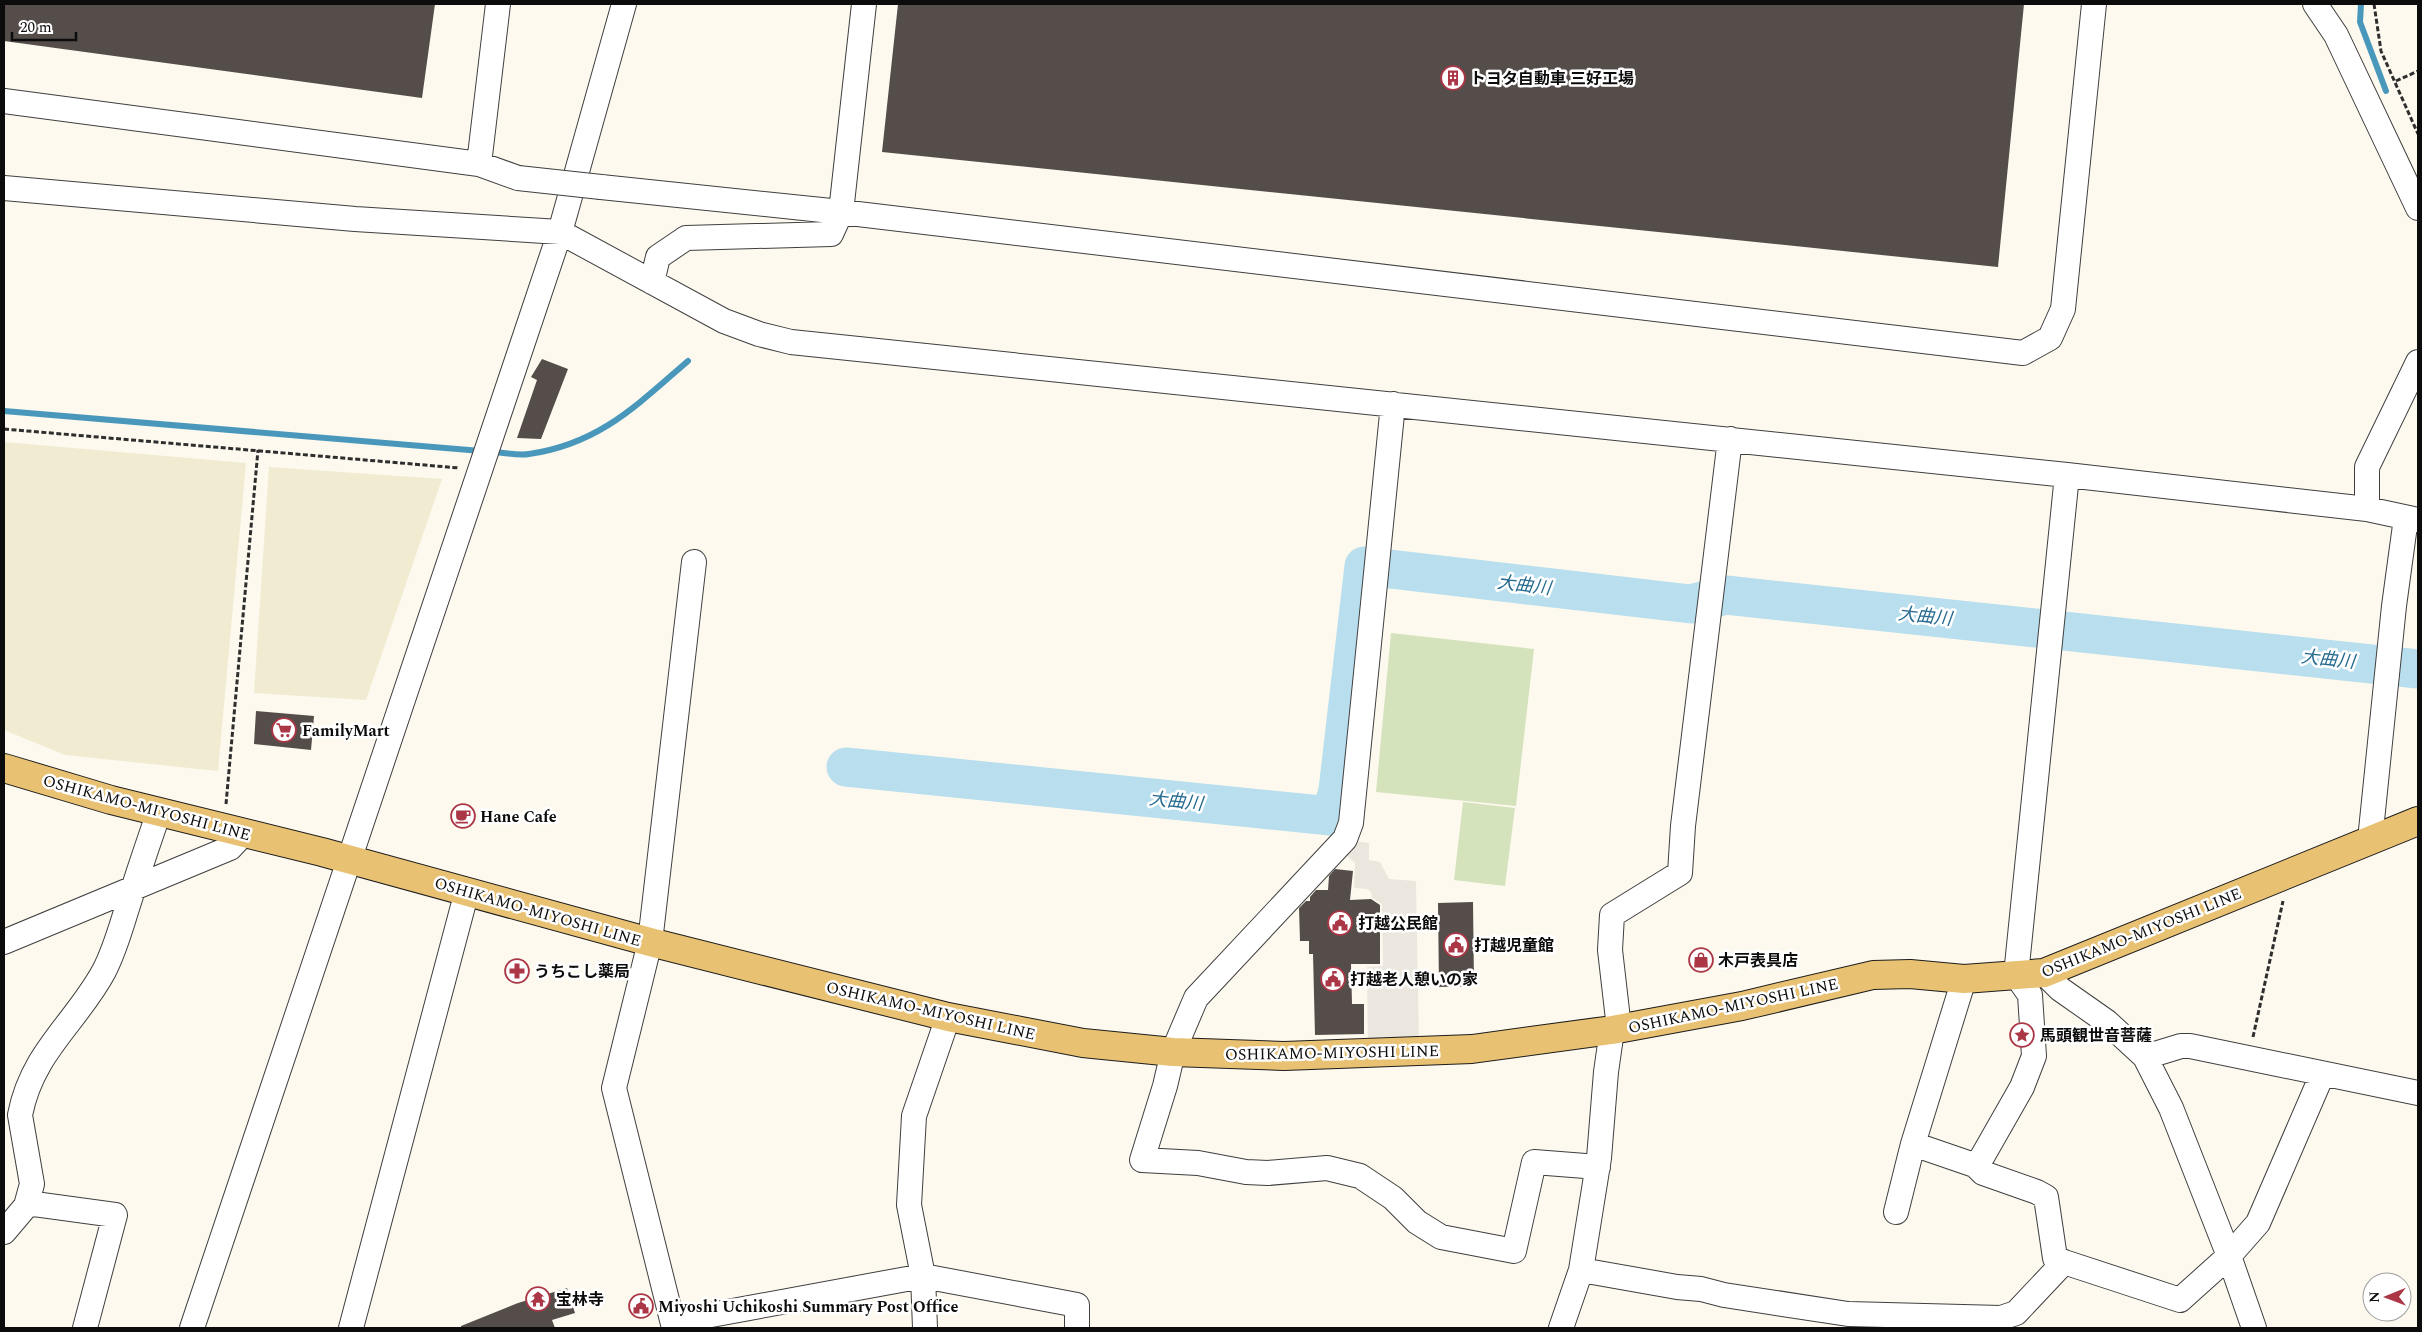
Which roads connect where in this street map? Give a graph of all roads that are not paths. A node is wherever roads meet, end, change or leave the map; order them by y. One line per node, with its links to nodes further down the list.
1 (498, 4): 7 (street)
2 (624, 4): 11 (street)
3 (864, 4): 10 (street)
4 (2094, 4): 10 (street)
5 (2315, 4): 9 (street)
6 (4, 101): 7 (street)
7 (479, 164): 10 (street, bridge)
8 (4, 188): 11 (street)
9 (2418, 208)
10 (841, 212): 12 (street)
11 (560, 232): 12 (street); 25 (street)
12 (652, 282): 14 (street)
13 (2417, 365): 17 (street)
14 (1393, 404): 15 (street); 35 (street)
15 (1730, 439): 16 (street); 34 (street)
16 (2067, 474): 17 (street); 31 (street)
17 (2367, 509): 18 (street)
18 (2412, 519): 24 (street)
19 (694, 562): 29 (street)
20 (4, 768): 21 (main road, OSHIKAMO-MIYOSHI LINE)
21 (158, 812): 23 (main road, OSHIKAMO-MIYOSHI LINE); 26 (street)
22 (2418, 822): 24 (main road, OSHIKAMO-MIYOSHI LINE)
23 (234, 830): 25 (main road, OSHIKAMO-MIYOSHI LINE); 26 (street)
24 (2370, 840): 30 (main road, OSHIKAMO-MIYOSHI LINE)
25 (350, 860): 27 (main road, OSHIKAMO-MIYOSHI LINE); 51 (street)
26 (133, 887): 28 (street); 42 (street)
27 (467, 891): 29 (main road, OSHIKAMO-MIYOSHI LINE); 52 (street)
28 (4, 942)
29 (650, 942): 33 (main road, OSHIKAMO-MIYOSHI LINE); 49 (street)
30 (2044, 973): 31 (main road, OSHIKAMO-MIYOSHI LINE); 36 (street)
31 (2016, 975): 32 (main road, OSHIKAMO-MIYOSHI LINE); 40 (street)
32 (1964, 979): 34 (main road, OSHIKAMO-MIYOSHI LINE); 39 (street)
33 (948, 1017): 35 (main road, OSHIKAMO-MIYOSHI LINE); 48 (street)
34 (1616, 1029): 35 (main road, OSHIKAMO-MIYOSHI LINE); 41 (street)
35 (1173, 1052): 41 (street)
36 (2145, 1057): 37 (street); 45 (street)
37 (2322, 1075): 38 (street); 45 (street)
38 (2418, 1093)
39 (1913, 1144): 40 (street); 43 (street)
40 (1976, 1166): 46 (street)
41 (1598, 1167): 47 (street)
42 (27, 1203): 44 (street); 50 (street)
43 (1896, 1212)
44 (4, 1232)
45 (2229, 1256): 46 (street); 56 (street)
46 (2064, 1262): 47 (street)
47 (1581, 1270): 55 (street)
48 (923, 1276): 49 (street); 53 (street); 54 (street)
49 (673, 1325)
50 (85, 1328)
51 (192, 1328)
52 (351, 1328)
53 (925, 1328)
54 (1077, 1328)
55 (1561, 1328)
56 (2254, 1328)

